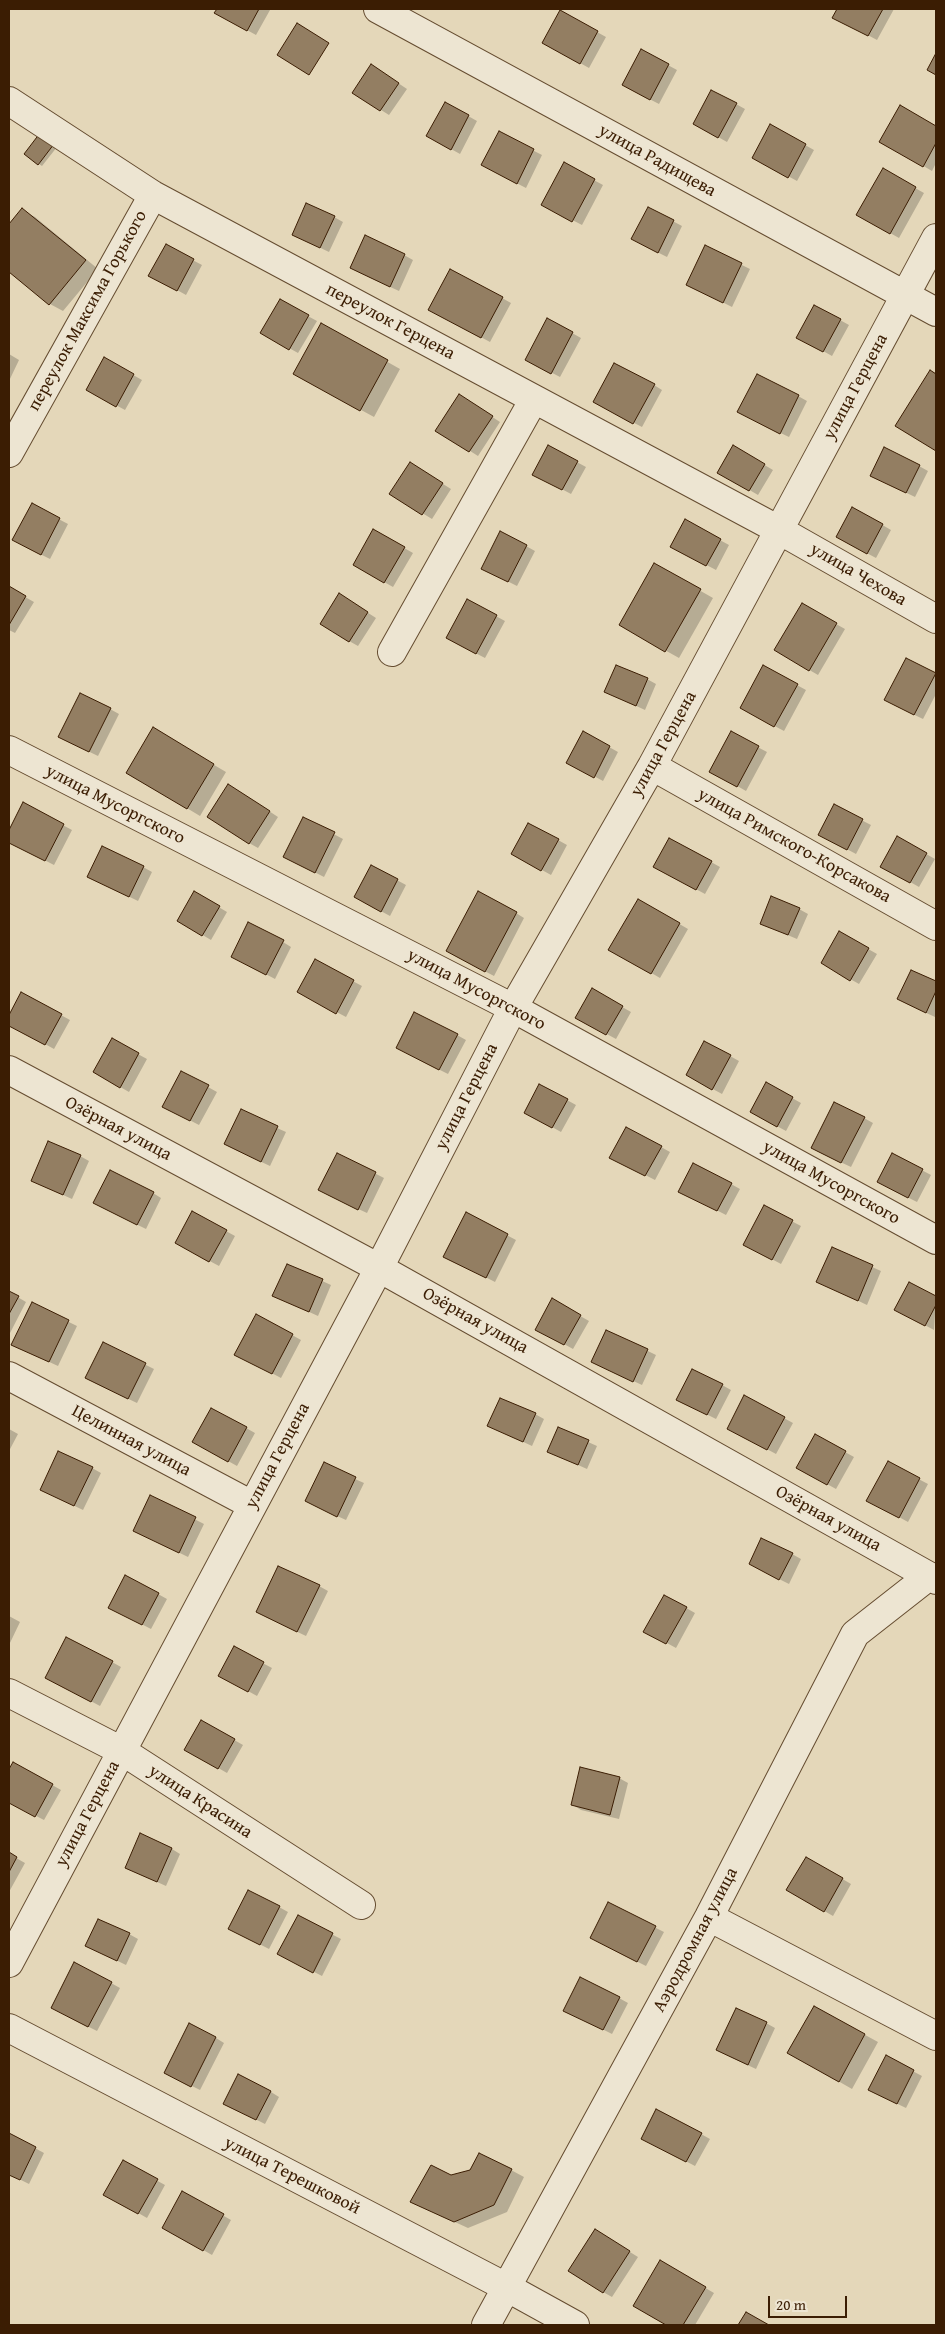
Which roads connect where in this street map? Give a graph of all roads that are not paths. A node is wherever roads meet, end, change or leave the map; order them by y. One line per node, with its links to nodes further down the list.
1 (378, 9): 5 (street, улица Радищева)
2 (9, 101): 3 (street, переулок Герцена)
3 (153, 195): 7 (street, переулок Герцена); 8 (street, переулок Максима Горького)
4 (936, 238): 5 (street, улица Герцена)
5 (905, 296): 6 (street, улица Радищева); 9 (street, улица Герцена)
6 (936, 312)
7 (534, 399): 9 (street, переулок Герцена); 11 (street)
8 (9, 454)
9 (779, 530): 10 (street, улица Чехова); 13 (street, улица Герцена)
10 (936, 619)
11 (392, 652)
12 (9, 750): 15 (street, улица Мусоргского)
13 (652, 766): 14 (street, улица Римского-Корсакова); 15 (street, улица Герцена)
14 (936, 926)
15 (513, 1008): 17 (street, улица Мусоргского); 18 (street, улица Герцена)
16 (9, 1070): 18 (street, Озёрная улица)
17 (936, 1240)
18 (379, 1268): 20 (street, улица Герцена); 21 (street, Озёрная улица)
19 (9, 1376): 20 (street, Целинная улица)
20 (252, 1505): 23 (street, улица Герцена)
21 (933, 1578): 25 (street, Аэродромная улица)
22 (9, 1693): 23 (street, улица Красина)
23 (122, 1751): 24 (street, улица Красина); 26 (street, улица Герцена)
24 (361, 1906)
25 (710, 1917): 28 (street); 29 (street, Аэродромная улица)
26 (9, 1964)
27 (9, 2028): 29 (street, улица Терешковой)
28 (936, 2036)
29 (508, 2288): 30 (street, Аэродромная улица); 31 (street, улица Терешковой)
30 (486, 2325)
31 (575, 2325)

